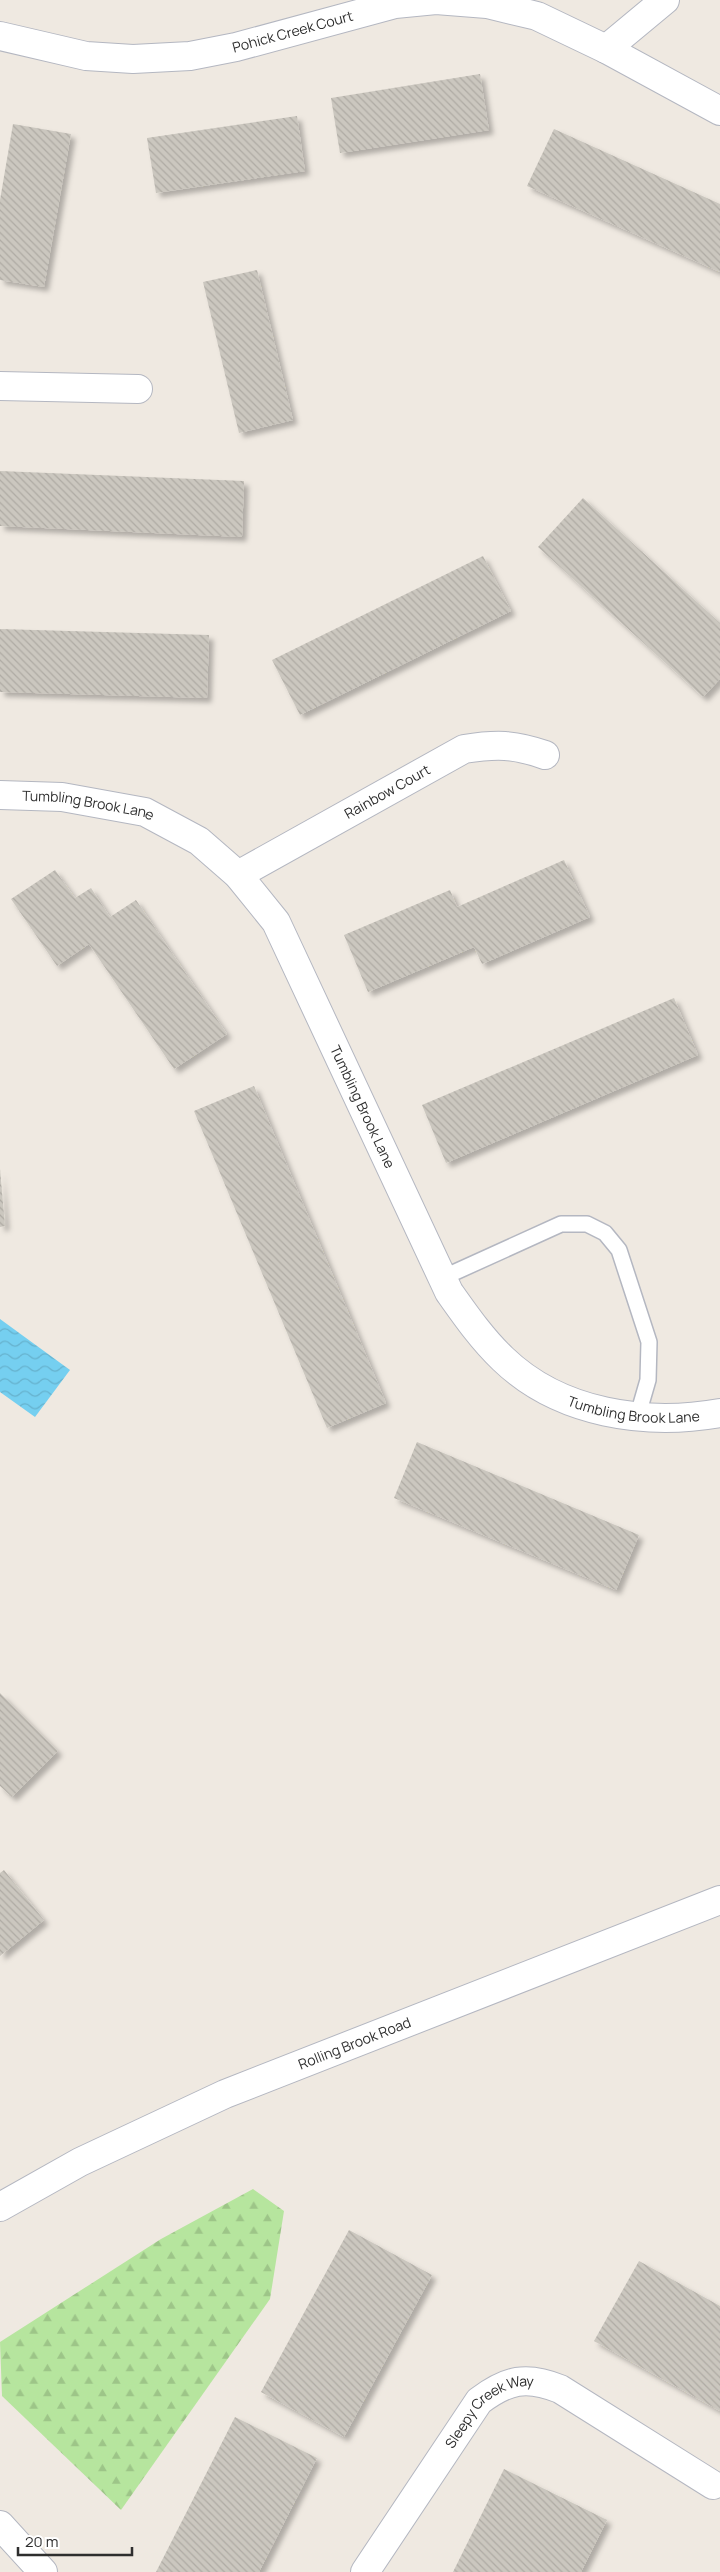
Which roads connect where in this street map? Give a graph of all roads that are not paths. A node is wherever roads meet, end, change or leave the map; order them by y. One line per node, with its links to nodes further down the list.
1 (665, 0): 3 (street)
2 (0, 36): 3 (street, Pohick Creek Court)
3 (606, 48): 4 (street, Pohick Creek Court)
4 (720, 111)
5 (0, 386): 6 (street)
6 (138, 389)
7 (545, 755): 9 (street, Rainbow Court)
8 (0, 795): 9 (street, Tumbling Brook Lane)
9 (238, 874): 10 (street, Tumbling Brook Lane)
10 (442, 1278): 12 (street, Tumbling Brook Lane); 12 (lane)
11 (720, 1413): 12 (street, Tumbling Brook Lane)
12 (637, 1418)
13 (720, 1900): 14 (street, Rolling Brook Road)
14 (0, 2207)
15 (713, 2485): 18 (street, Sleepy Creek Way)
16 (0, 2525): 17 (street)
17 (43, 2572)
18 (365, 2572)

